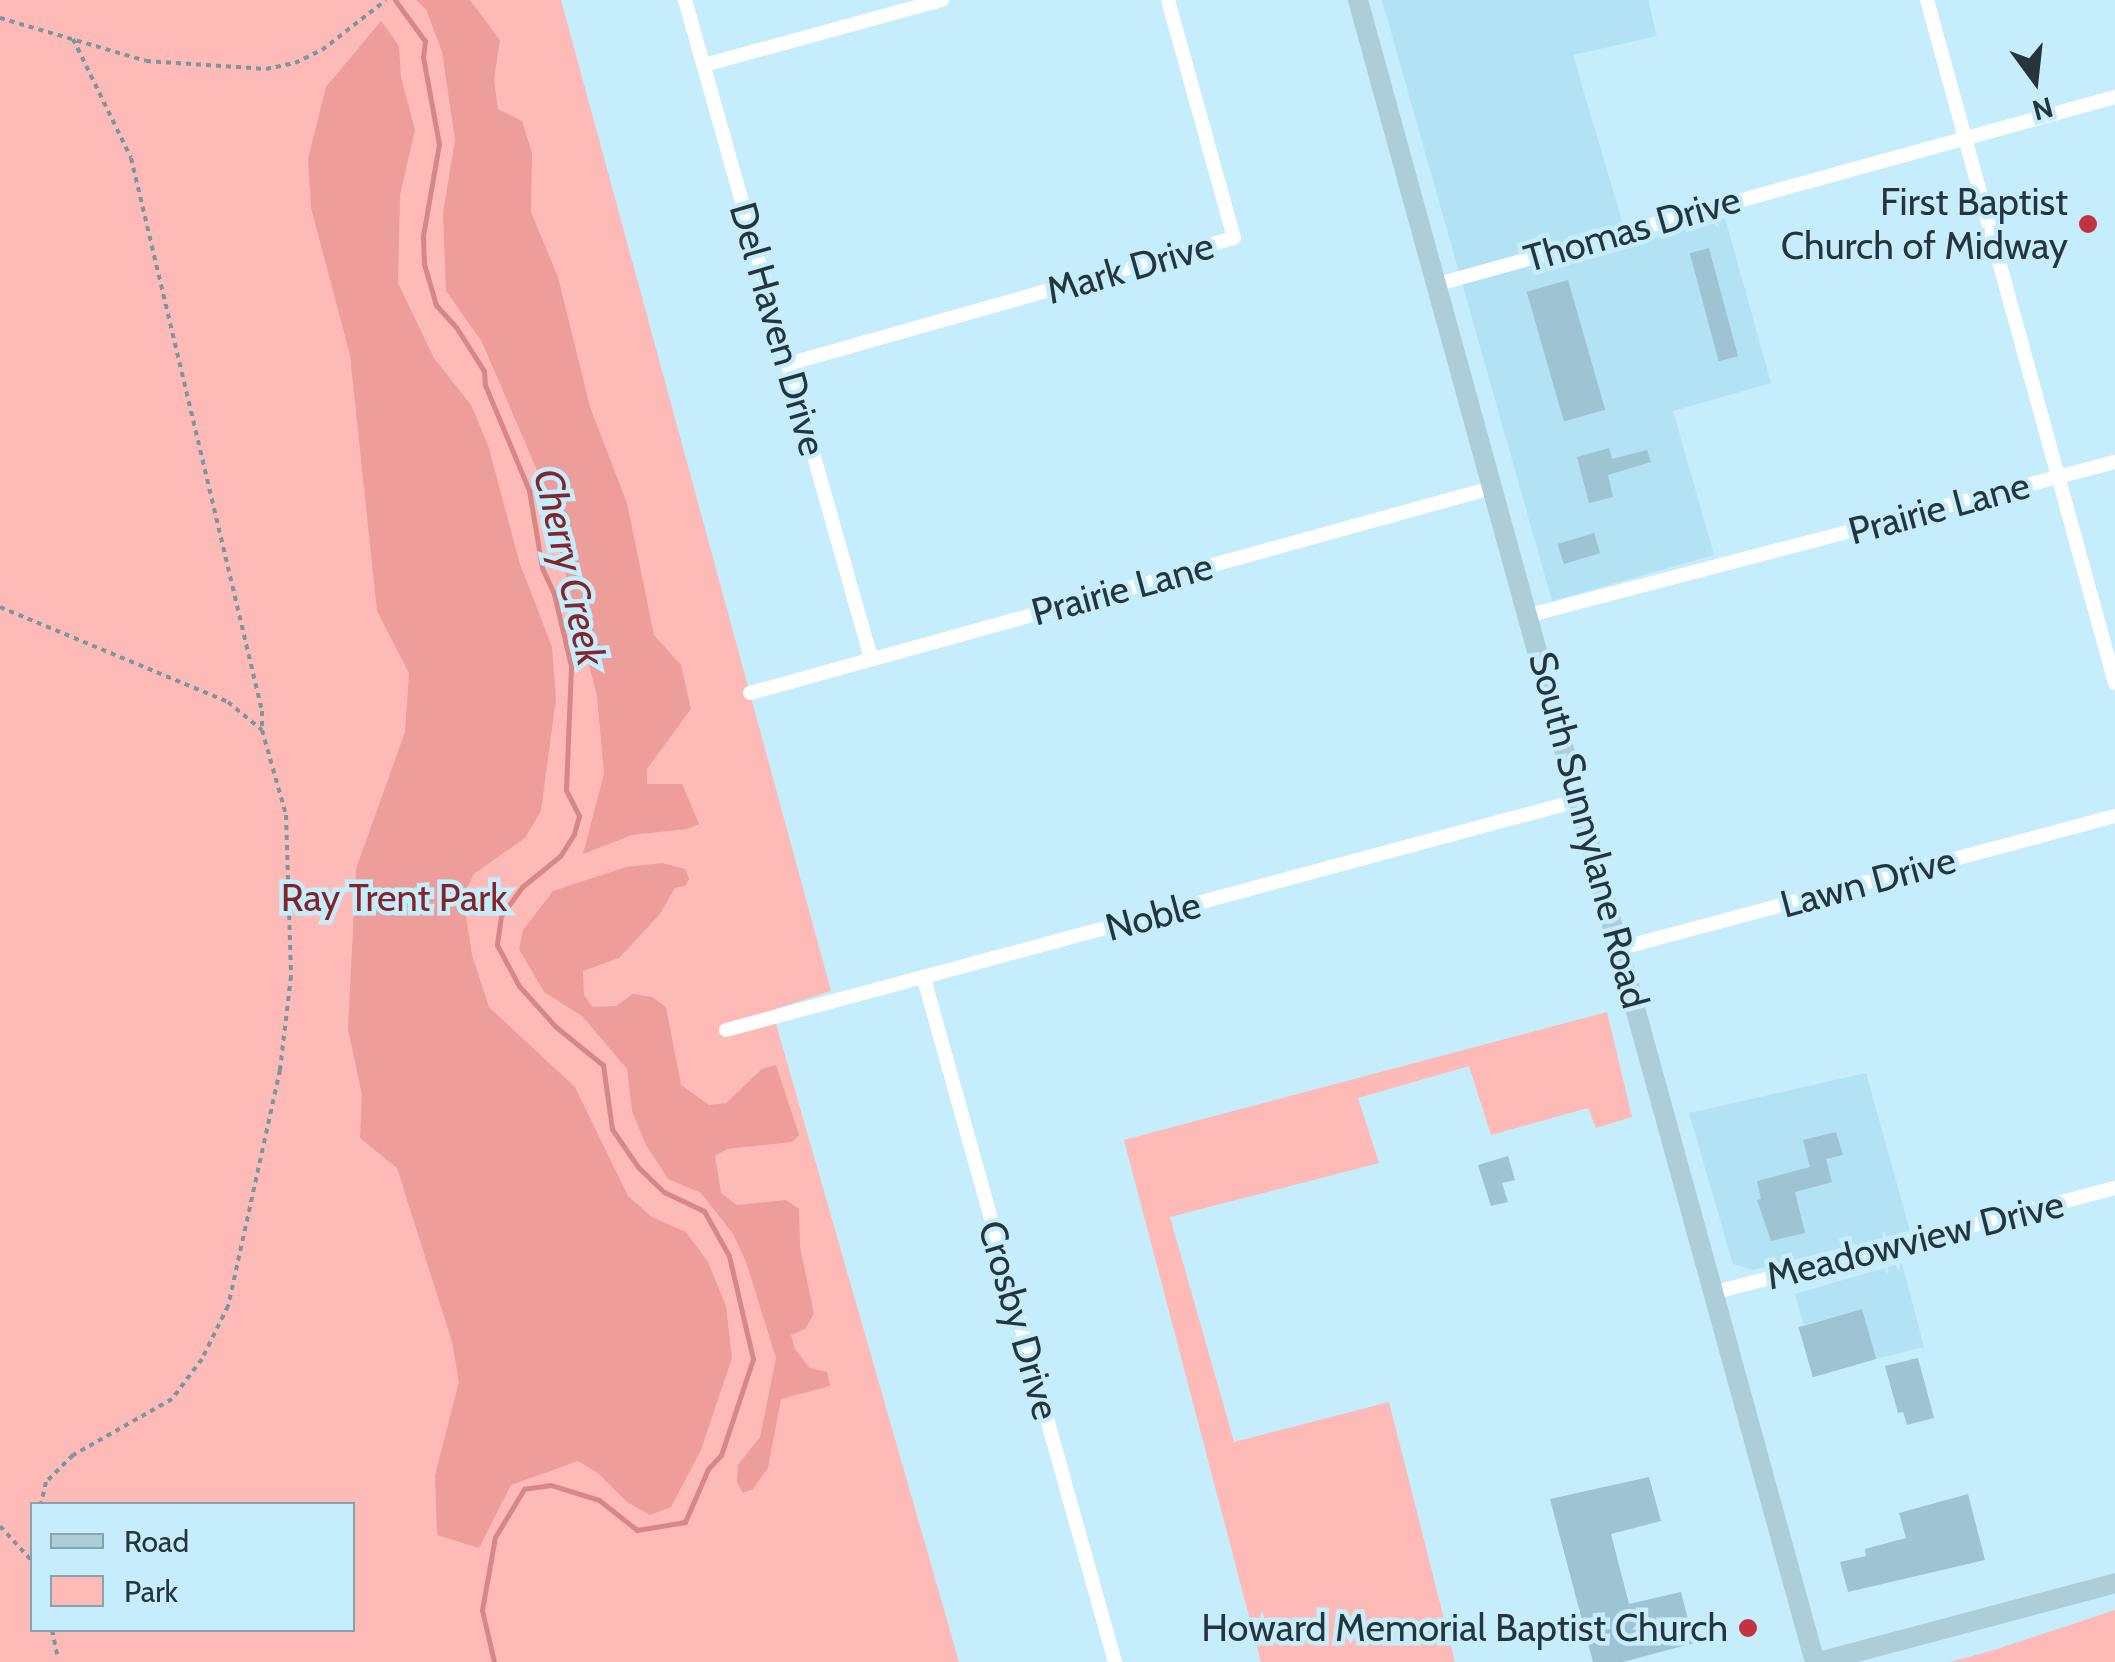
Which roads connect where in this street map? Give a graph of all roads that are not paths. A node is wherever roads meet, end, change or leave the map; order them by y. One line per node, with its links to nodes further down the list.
1 (685, 0): 6 (street, Del Haven Drive)
2 (942, 0): 6 (street)
3 (1168, 0): 10 (street, Mark Drive)
4 (1358, 0): 9 (main road, South Sunnylane Road)
5 (1927, 0): 8 (street)
6 (704, 65): 10 (street, Del Haven Drive)
7 (2115, 96): 8 (street, Thomas Drive)
8 (1964, 136): 9 (street, Thomas Drive); 12 (street)
9 (1438, 284): 13 (main road, South Sunnylane Road)
10 (788, 364): 15 (street, Del Haven Drive)
11 (2115, 462): 12 (street, Prairie Lane)
12 (2056, 478): 14 (street, Prairie Lane); 16 (street)
13 (1495, 486): 14 (main road, South Sunnylane Road); 15 (street, Prairie Lane)
14 (1530, 616): 18 (main road, South Sunnylane Road)
15 (871, 658): 17 (street, Prairie Lane)
16 (2115, 683)
17 (750, 692)
18 (1580, 800): 20 (main road, South Sunnylane Road); 21 (street, Noble)
19 (2115, 816): 20 (street, Lawn Drive)
20 (1621, 948): 24 (main road, South Sunnylane Road)
21 (924, 979): 22 (street, Noble); 26 (street, Crosby Drive)
22 (726, 1030)
23 (2115, 1188): 24 (street, Meadowview Drive)
24 (1716, 1292): 27 (main road, South Sunnylane Road)
25 (2115, 1584): 27 (main road)
26 (1115, 1662)
27 (1817, 1662)

